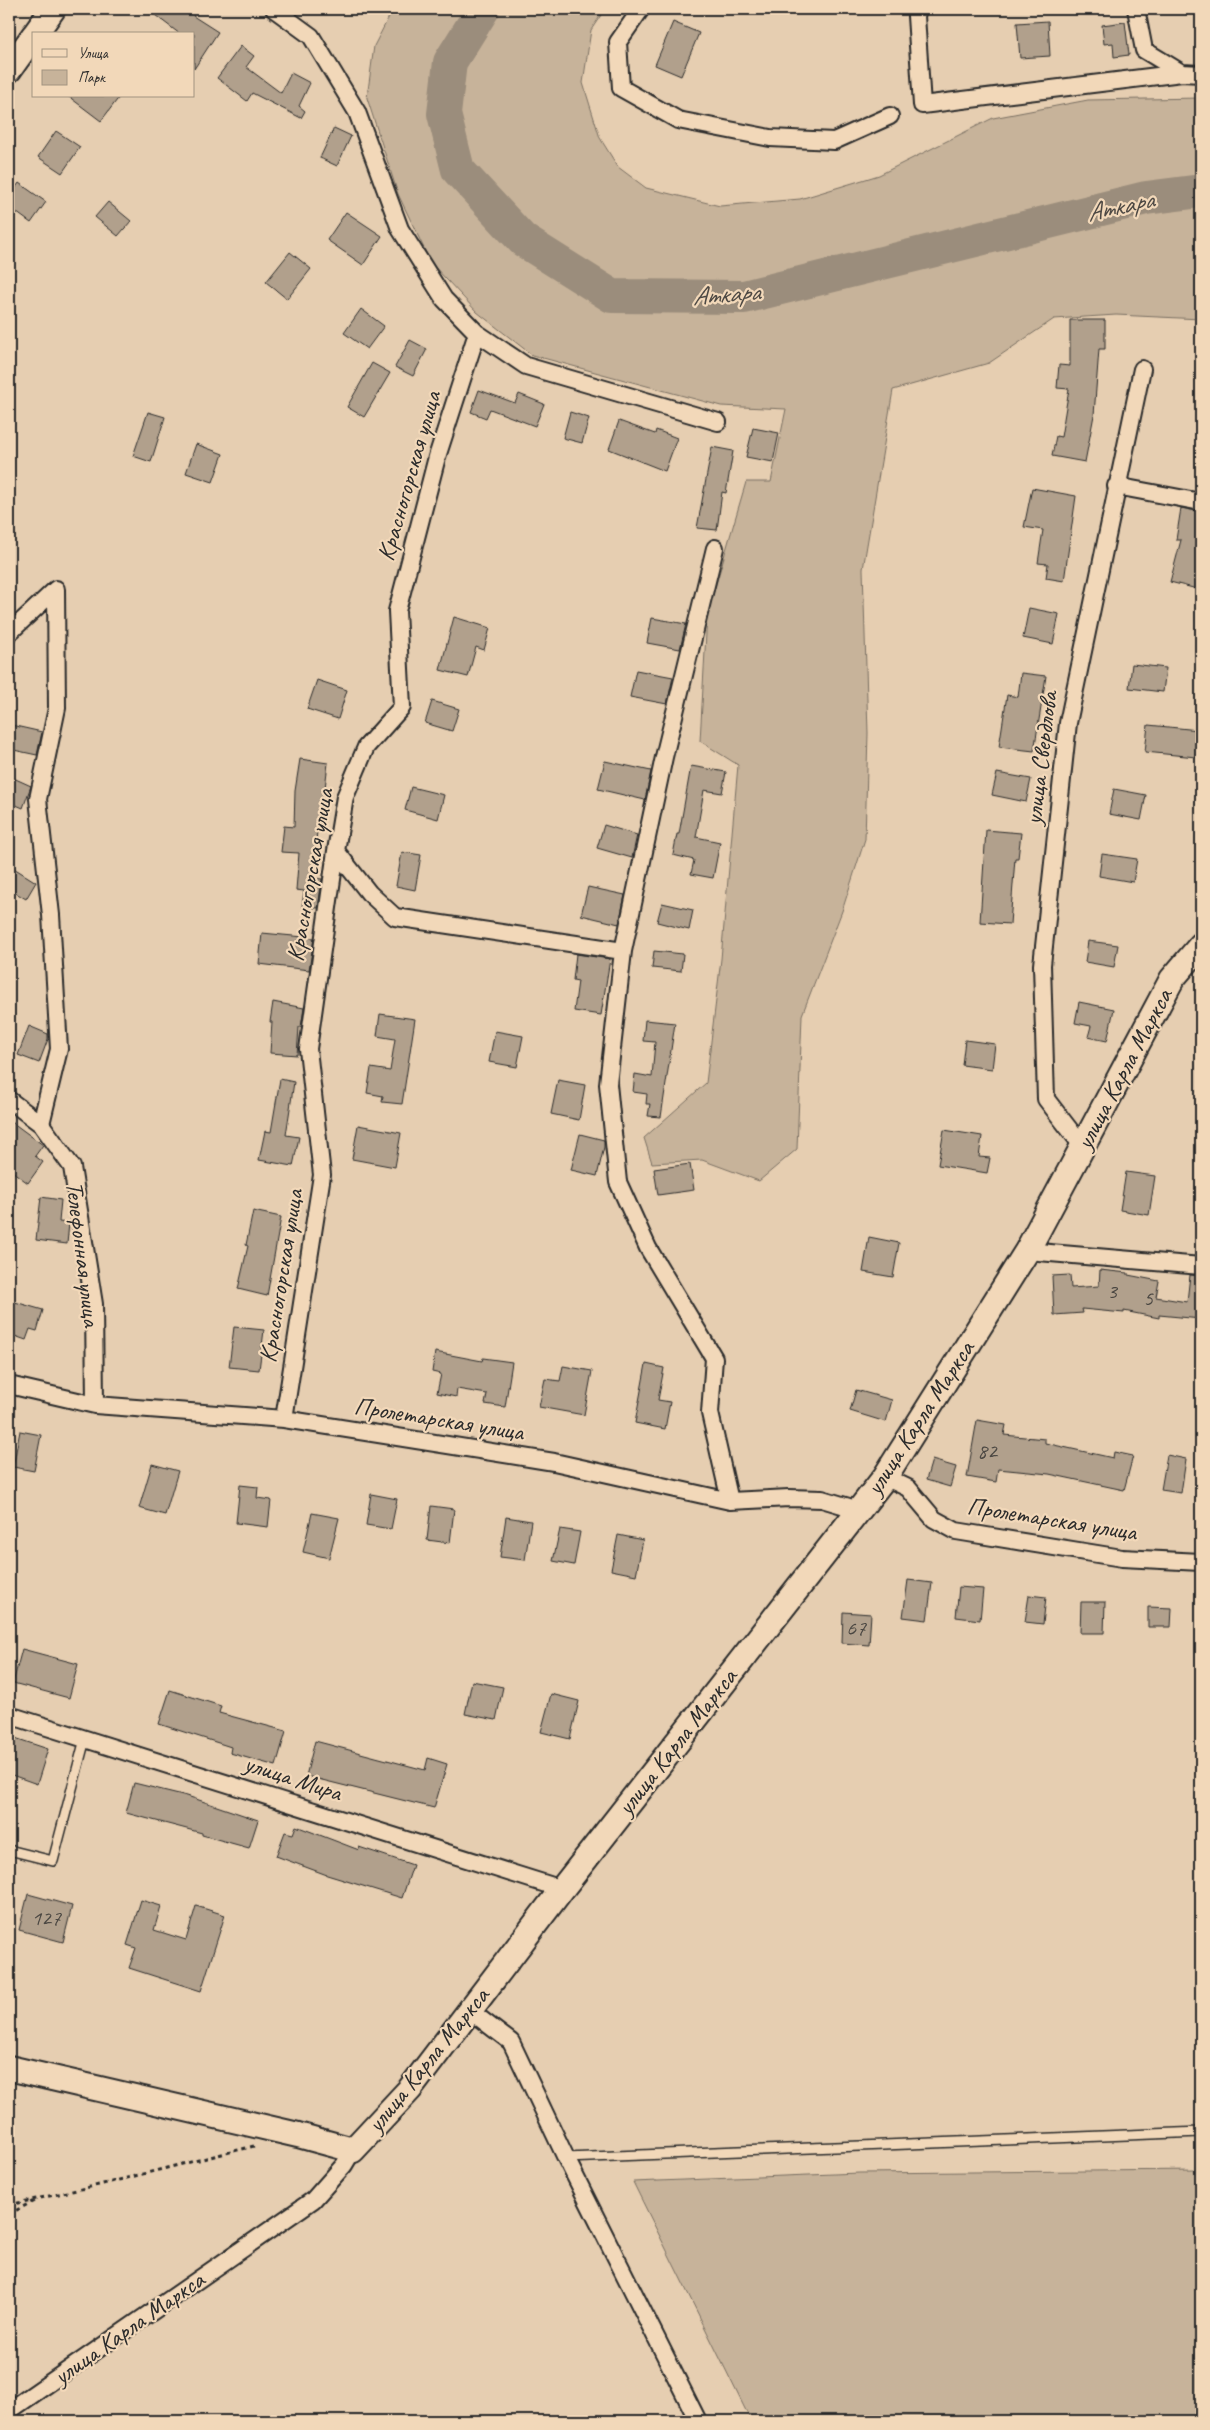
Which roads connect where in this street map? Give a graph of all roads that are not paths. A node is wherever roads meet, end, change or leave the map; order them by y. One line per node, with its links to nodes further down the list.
1 (53, 9): 6 (street)
2 (274, 9): 12 (street)
3 (641, 9): 11 (street)
4 (918, 9): 9 (street)
5 (1136, 9): 9 (street)
6 (36, 32)
7 (32, 37): 8 (street)
8 (9, 70)
9 (1182, 73): 10 (street)
10 (1201, 74)
11 (890, 116)
12 (477, 333): 14 (street); 19 (street, Красногорская улица)
13 (1142, 369): 15 (street, улица Свердлова)
14 (718, 422)
15 (1116, 486): 16 (street); 24 (street, улица Свердлова)
16 (1201, 502)
17 (715, 548): 21 (street)
18 (9, 633): 23 (street)
19 (336, 851): 21 (street); 29 (street, Красногорская улица)
20 (1201, 945): 24 (street, улица Карла Маркса)
21 (622, 951): 31 (street)
22 (9, 1100): 23 (street, Телефонная улица)
23 (41, 1124): 28 (street, Телефонная улица)
24 (1083, 1146): 25 (street, улица Карла Маркса)
25 (1027, 1251): 26 (street); 30 (street, улица Карла Маркса)
26 (1201, 1266)
27 (9, 1385): 28 (street, Пролетарская улица)
28 (95, 1404): 29 (street, Пролетарская улица)
29 (284, 1419): 31 (street, Пролетарская улица)
30 (885, 1477): 32 (street, улица Карла Маркса); 33 (street, Пролетарская улица)
31 (730, 1501): 32 (street, Пролетарская улица)
32 (859, 1510): 37 (street, улица Карла Маркса)
33 (1201, 1562)
34 (9, 1715): 35 (street, улица Мира)
35 (85, 1739): 36 (lane); 37 (street, улица Мира)
36 (9, 1850)
37 (562, 1889): 38 (street, улица Карла Маркса)
38 (469, 2010): 41 (street, улица Карла Маркса); 42 (street)
39 (9, 2068): 41 (street)
40 (1201, 2132): 42 (lane)
41 (353, 2150): 43 (street, улица Карла Маркса)
42 (566, 2158): 44 (street)
43 (9, 2411)
44 (698, 2421)

